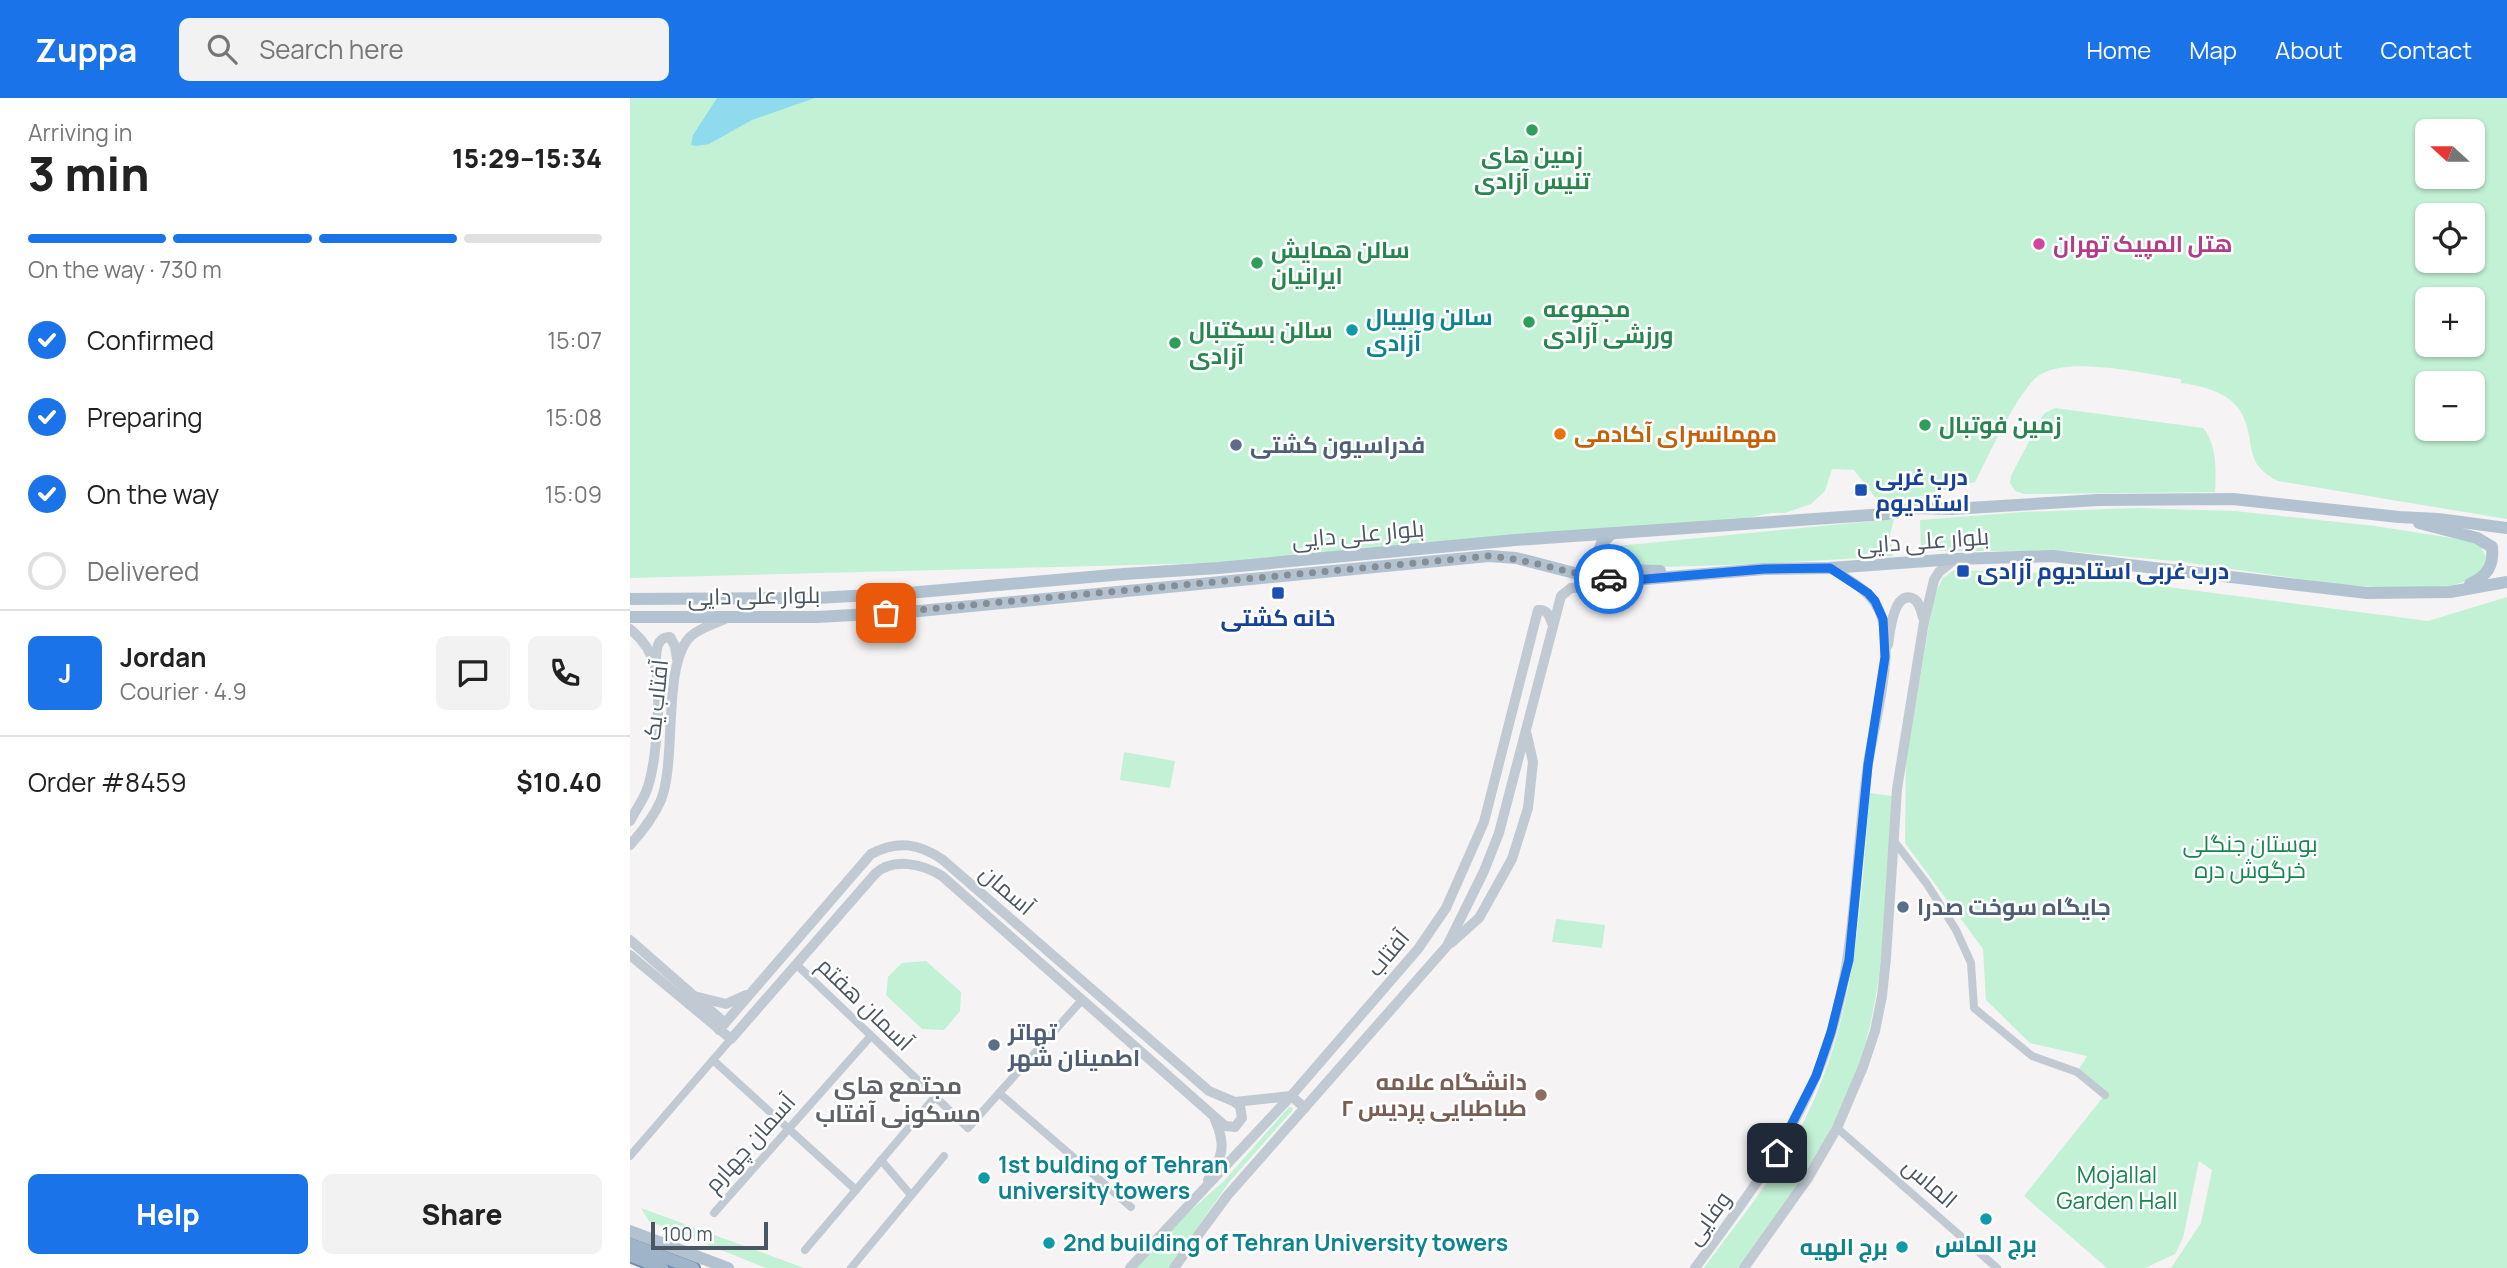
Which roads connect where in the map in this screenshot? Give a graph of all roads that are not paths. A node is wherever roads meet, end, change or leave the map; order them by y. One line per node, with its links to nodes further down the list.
1 (2399, 517): 2 (main road, بلوار علی دایی); 3 (main road, بلوار علی دایی); 9 (main road)
2 (2507, 528)
3 (1611, 534): 6 (main road); 10 (main road, بلوار علی دایی)
4 (1955, 559): 5 (main road, بلوار علی دایی); 9 (main road, بلوار علی دایی); 13 (street)
5 (1830, 568): 6 (main road, بلوار علی دایی); 16 (street, وفایی)
6 (1701, 575): 7 (main road, بلوار علی دایی)
7 (1609, 579): 12 (main road, بلوار علی دایی); 14 (street, آفتاب)
8 (2507, 582): 9 (main road, بلوار علی دایی)
9 (2450, 592)
10 (630, 599)
11 (630, 617): 12 (main road, بلوار علی دایی)
12 (729, 617): 17 (street, آفتاب یک)
13 (1924, 622): 16 (street); 21 (street)
14 (1552, 623): 19 (street, آفتاب); 35 (street, آفتاب)
15 (630, 629): 18 (street, آفتاب یک)
16 (1885, 657): 61 (street, وفایی)
17 (678, 662): 18 (street); 22 (street, آفتاب یک)
18 (656, 667): 20 (street, آفتاب یک)
19 (1525, 727): 24 (street, آفتاب); 24 (street)
20 (630, 821)
21 (1894, 841): 36 (street); 41 (street)
22 (630, 845)
23 (630, 940): 28 (street)
24 (1446, 948): 39 (street, آفتاب)
25 (630, 955): 30 (street)
26 (797, 965): 29 (street, آسمان); 31 (street, آسمان هفتم); 32 (street, آسمان)
27 (755, 989): 28 (street); 30 (street, آسمان); 38 (street, آسمان)
28 (694, 996): 30 (street)
29 (1081, 1001): 34 (street); 40 (street, آسمان)
30 (722, 1027): 32 (street)
31 (870, 1037): 37 (street, آسمان هفتم); 42 (street, آسمان چهارم)
32 (731, 1039): 33 (street)
33 (713, 1060): 42 (street); 43 (street)
34 (999, 1093): 37 (street, آسمان هفتم); 49 (street)
35 (1291, 1096): 38 (street); 39 (street); 48 (street, آفتاب)
36 (2105, 1096)
37 (934, 1098): 45 (street)
38 (1235, 1102): 40 (street)
39 (1305, 1108): 60 (street, آفتاب)
40 (1215, 1119): 48 (street)
41 (1837, 1128): 62 (street); 63 (street, الماس)
42 (789, 1129): 46 (street); 50 (street, آسمان چهارم)
43 (630, 1156)
44 (944, 1156): 47 (street)
45 (881, 1160): 46 (street); 47 (street)
46 (856, 1190): 53 (street)
47 (910, 1194): 58 (street)
48 (1198, 1196): 59 (street, آفتاب)
49 (1131, 1207)
50 (714, 1213)
51 (630, 1231): 57 (main road)
52 (630, 1244): 56 (highway)
53 (805, 1250)
54 (630, 1255): 55 (highway)
55 (662, 1268)
56 (694, 1268)
57 (727, 1268)
58 (851, 1268)
59 (1130, 1268)
60 (1174, 1268)
61 (1695, 1268)
62 (1744, 1268)
63 (1997, 1268)

